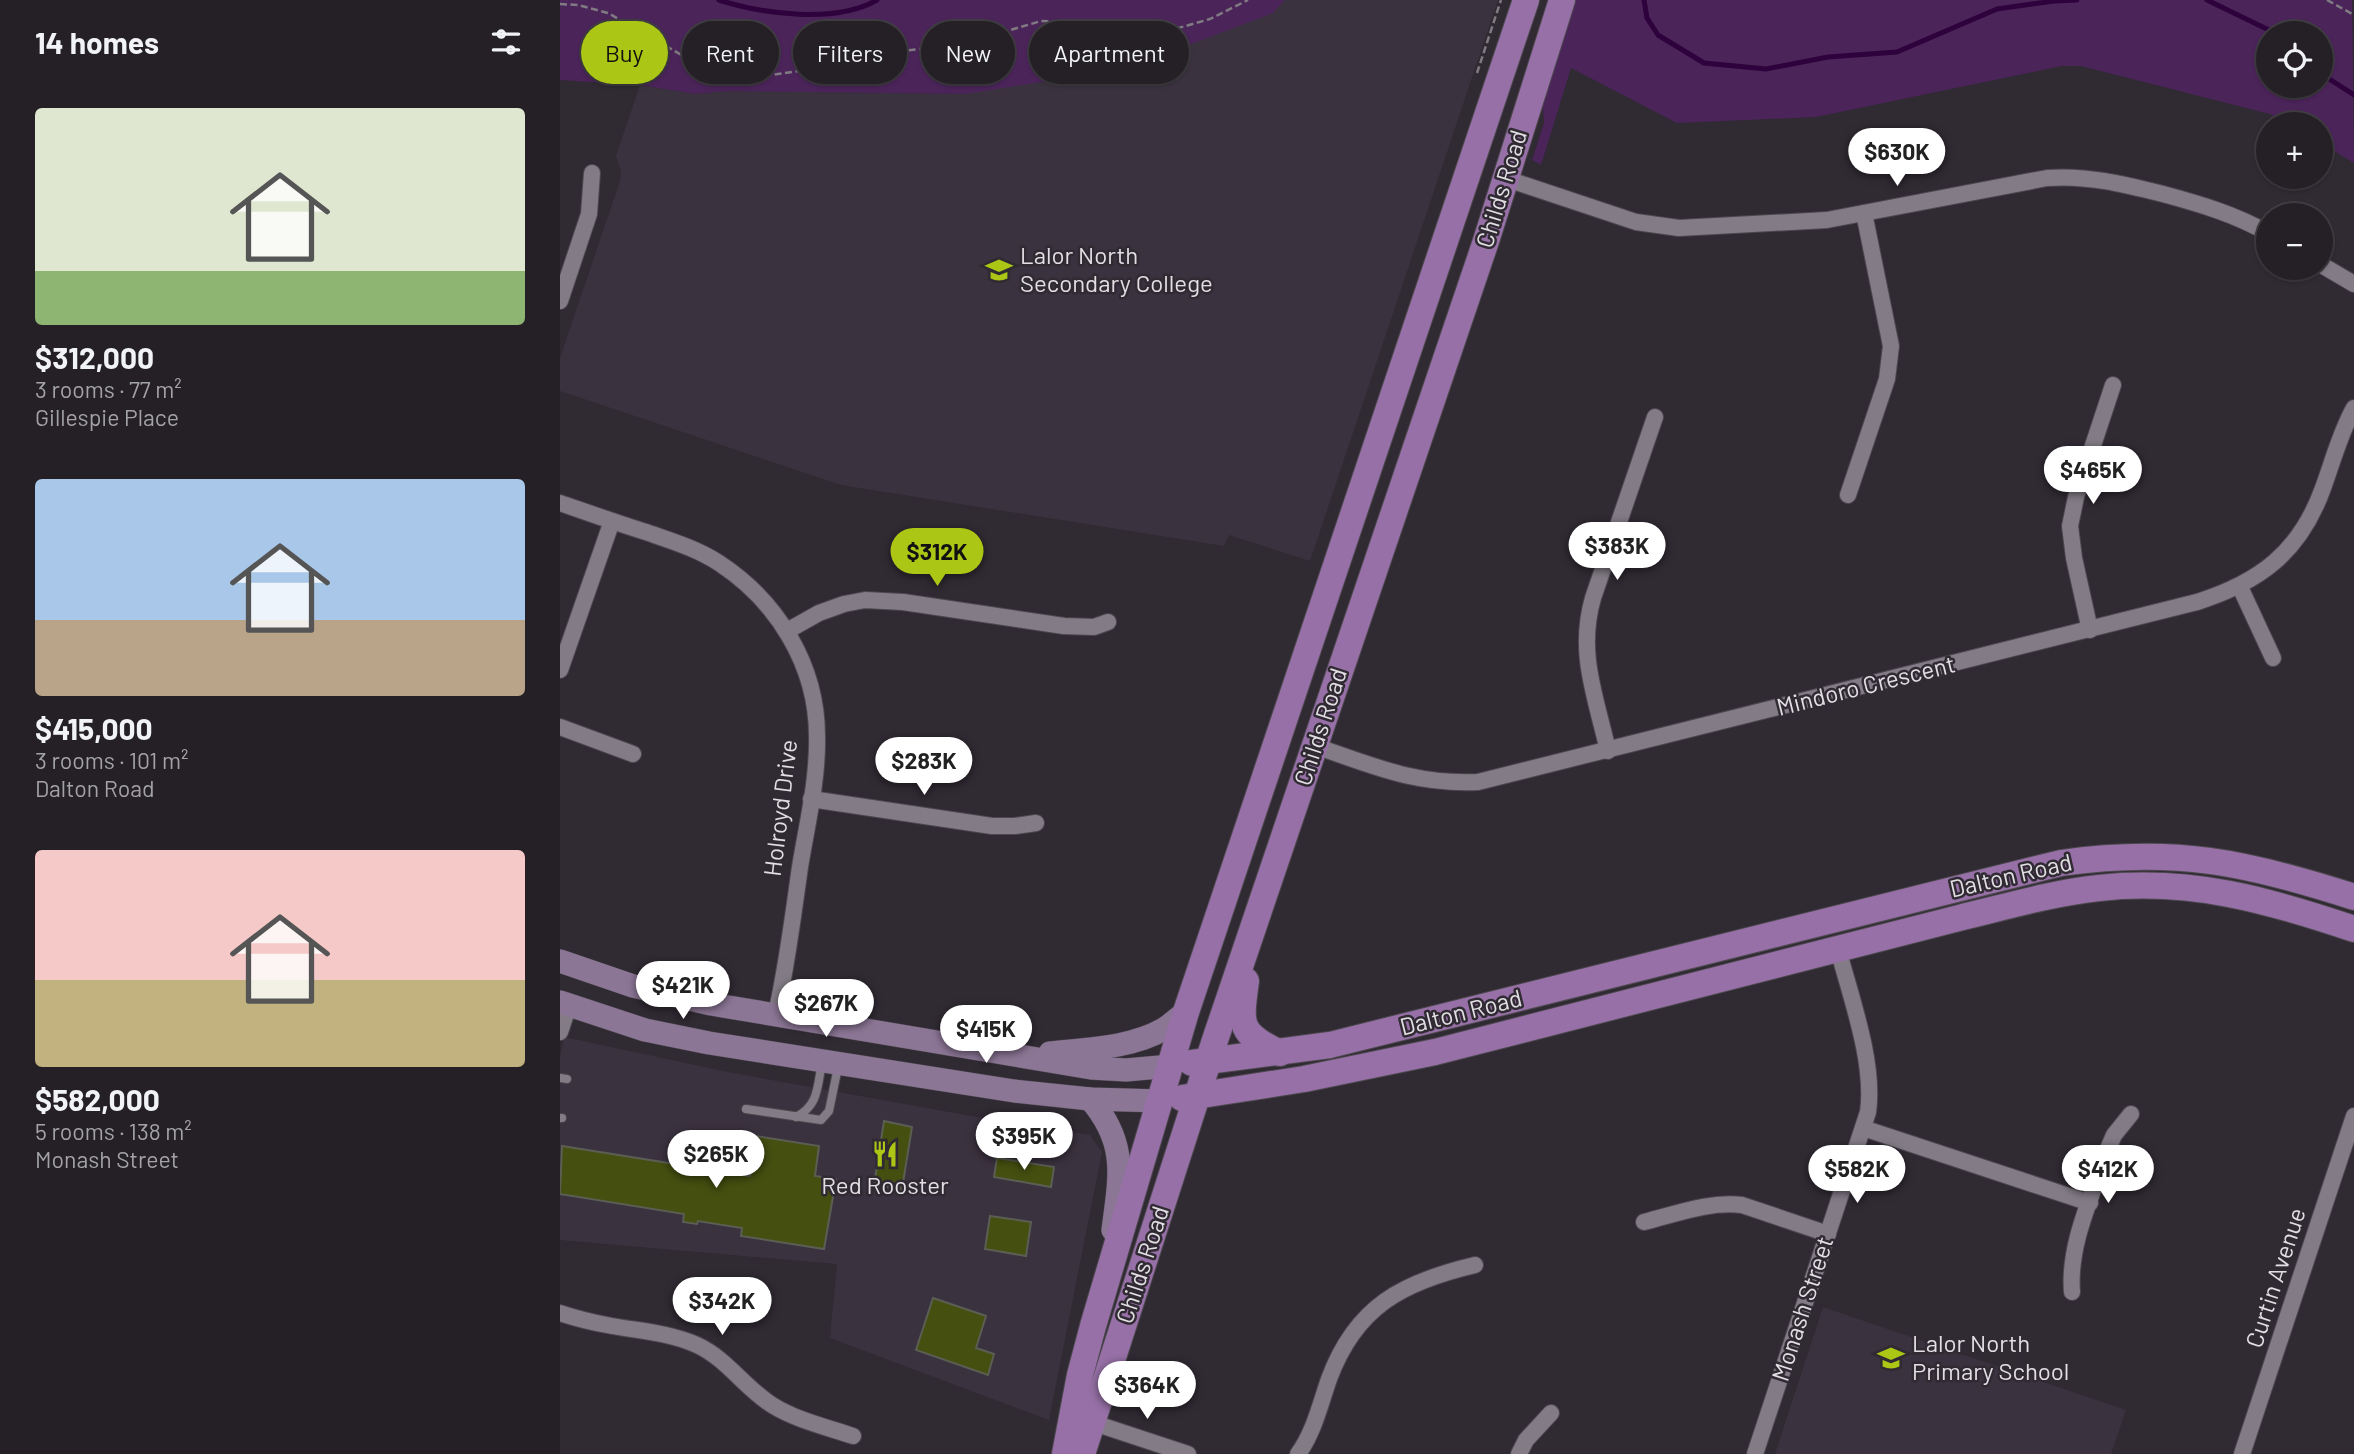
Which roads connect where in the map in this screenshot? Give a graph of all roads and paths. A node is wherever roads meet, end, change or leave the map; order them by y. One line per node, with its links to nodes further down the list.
1 (1248, 0): 5 (path)
2 (1526, 0): 7 (main road, Childs Road)
3 (2327, 0): 6 (path)
4 (1562, 2): 9 (main road, Childs Road)
5 (560, 4)
6 (2354, 15)
7 (1471, 167): 9 (main road); 28 (main road, Childs Road)
8 (592, 173): 14 (street)
9 (1507, 179): 10 (street); 29 (main road, Childs Road)
10 (1864, 213): 11 (street); 18 (street)
11 (2256, 226)
12 (2333, 272): 13 (street)
13 (2354, 284)
14 (560, 300)
15 (2113, 385): 23 (street)
16 (2354, 408): 21 (street, Mindoro Crescent)
17 (1655, 416): 30 (street)
18 (1848, 495)
19 (560, 503): 20 (street, Holroyd Drive)
20 (611, 521): 24 (street, Holroyd Drive); 26 (street)
21 (2240, 587): 23 (street, Mindoro Crescent); 25 (street)
22 (1108, 622): 24 (street)
23 (2090, 630): 30 (street, Mindoro Crescent)
24 (786, 631): 32 (street, Holroyd Drive)
25 (2273, 658)
26 (560, 670)
27 (560, 727): 31 (street)
28 (1280, 735): 29 (main road, Mindoro Crescent); 41 (main road, Childs Road)
29 (1315, 746): 30 (street, Mindoro Crescent); 37 (main road, Childs Road)
30 (1608, 751)
31 (633, 754)
32 (811, 799): 33 (street); 42 (street, Holroyd Drive)
33 (1036, 822)
34 (2354, 897): 35 (main road, Dalton Road)
35 (1830, 919): 38 (main road, Monash Street); 45 (main road, Dalton Road)
36 (2354, 929): 38 (main road, Dalton Road)
37 (1253, 934): 45 (main road); 47 (main road, Childs Road)
38 (1838, 949): 50 (main road, Dalton Road); 57 (street, Monash Street)
39 (560, 961): 42 (main road, Dalton Road)
40 (565, 1004): 43 (street); 44 (main road, Dalton Road)
41 (1186, 1012): 46 (main road); 49 (main road, Childs Road)
42 (776, 1014): 44 (main road, Holroyd Drive); 46 (main road, Dalton Road)
43 (560, 1032)
44 (768, 1052): 48 (main road, Dalton Road)
45 (1280, 1053): 47 (main road, Dalton Road)
46 (1023, 1057): 49 (main road, Dalton Road)
47 (1208, 1061): 49 (main road, Dalton Road); 50 (main road, Childs Road)
48 (830, 1062): 51 (main road, Dalton Road); 56 (lane); 56 (lane)
49 (1171, 1066): 52 (main road, Childs Road)
50 (1197, 1097): 52 (main road, Dalton Road); 65 (main road, Childs Road)
51 (1090, 1099): 52 (main road, Dalton Road); 62 (main road)
52 (1161, 1101): 62 (main road, Childs Road)
53 (746, 1109): 56 (lane)
54 (2131, 1114): 58 (street)
55 (2354, 1116): 76 (street, Curtin Avenue)
56 (796, 1117)
57 (1863, 1128): 58 (street); 60 (street, Monash Street)
58 (2090, 1203): 63 (street)
59 (1644, 1222): 60 (street)
60 (1828, 1234): 75 (street, Monash Street)
61 (1475, 1265): 73 (street)
62 (1107, 1275): 66 (main road, Childs Road)
63 (2072, 1292)
64 (560, 1313): 69 (street)
65 (1111, 1367): 66 (main road); 68 (main road, Childs Road)
66 (1080, 1375): 68 (main road, Childs Road)
67 (1551, 1413): 74 (street)
68 (1083, 1420): 70 (main road, Childs Road); 71 (main road, Childs Road); 72 (street)
69 (853, 1436)
70 (1065, 1454)
71 (1082, 1454)
72 (1188, 1454)
73 (1298, 1454)
74 (1519, 1454)
75 (1755, 1454)
76 (2242, 1454)

